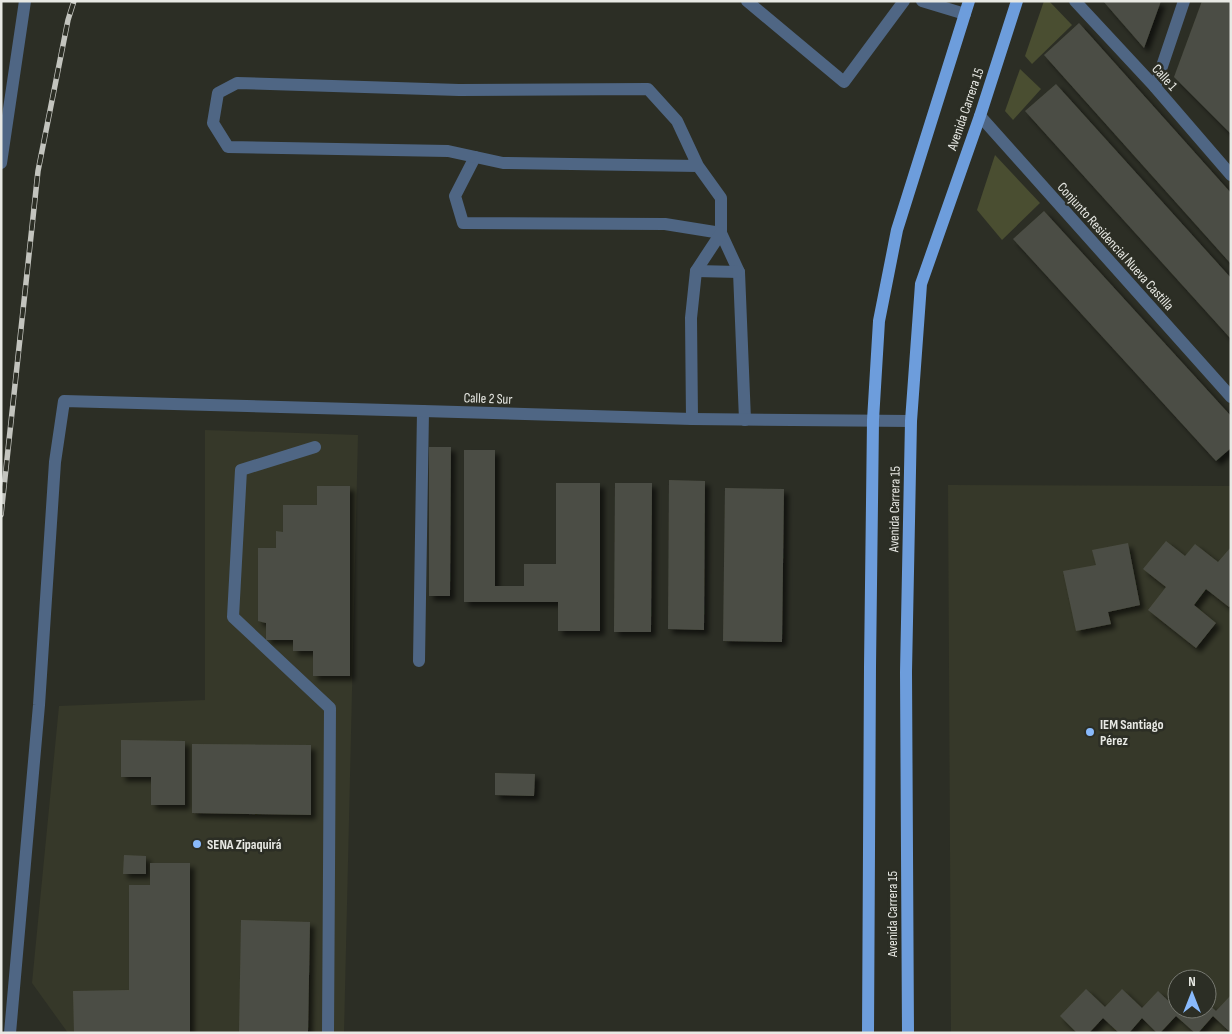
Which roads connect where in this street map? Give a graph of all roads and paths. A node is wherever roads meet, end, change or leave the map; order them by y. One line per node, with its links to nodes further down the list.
1 (25, 1): 12 (street)
2 (747, 1): 3 (street)
3 (904, 1)
4 (922, 1): 8 (street)
5 (1017, 1): 10 (main road, Avenida Carrera 15)
6 (1075, 1): 9 (street, Calle 1)
7 (1184, 1): 9 (street)
8 (967, 7): 22 (main road, Avenida Carrera 15)
9 (1155, 88): 14 (street, Calle 1)
10 (980, 116): 18 (street, Conjunto Residencial Nueva Castilla); 23 (main road, Avenida Carrera 15)
11 (476, 156): 13 (street); 13 (street); 15 (street)
12 (1, 162)
13 (698, 166): 15 (street)
14 (1231, 175)
15 (720, 233): 16 (street); 17 (street)
16 (696, 271): 17 (street); 20 (street)
17 (739, 272): 21 (street)
18 (1231, 397)
19 (423, 411): 20 (street, Calle 2 Sur); 25 (street); 26 (street, Calle 2 Sur)
20 (692, 419): 21 (street, Calle 2 Sur)
21 (745, 420): 22 (street, Calle 2 Sur)
22 (873, 420): 23 (street, Calle 2 Sur); 28 (main road, Avenida Carrera 15)
23 (911, 421): 29 (main road, Avenida Carrera 15)
24 (315, 447): 27 (street)
25 (419, 661)
26 (10, 1033)
27 (328, 1033)
28 (868, 1033)
29 (908, 1033)

